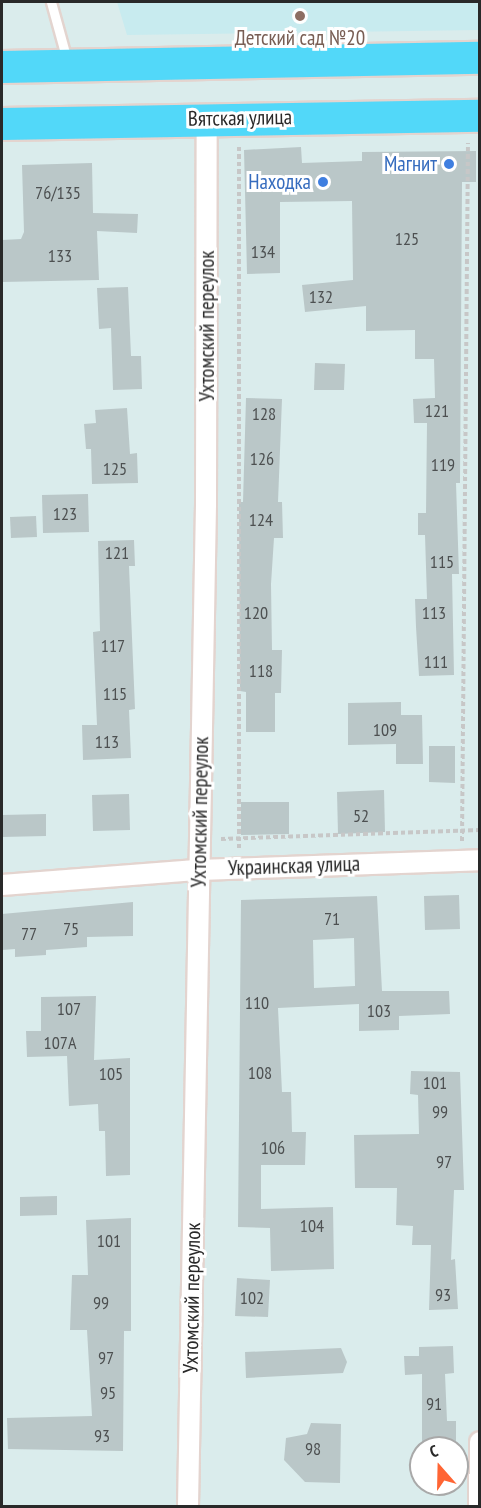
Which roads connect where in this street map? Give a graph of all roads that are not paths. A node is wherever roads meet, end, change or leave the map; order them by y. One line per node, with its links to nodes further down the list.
1 (51, 2): 3 (lane)
2 (480, 58): 3 (main road)
3 (69, 65): 4 (main road)
4 (2, 67)
5 (207, 118): 6 (main road, Вятская улица); 7 (main road, Вятская улица); 9 (street, Ухтомский переулок)
6 (2, 124)
7 (474, 127)
8 (471, 860): 9 (street, Украинская улица)
9 (199, 870): 10 (street, Украинская улица); 12 (street, Ухтомский переулок)
10 (2, 885)
11 (480, 1442): 13 (street)
12 (188, 1506)
13 (479, 1506)

